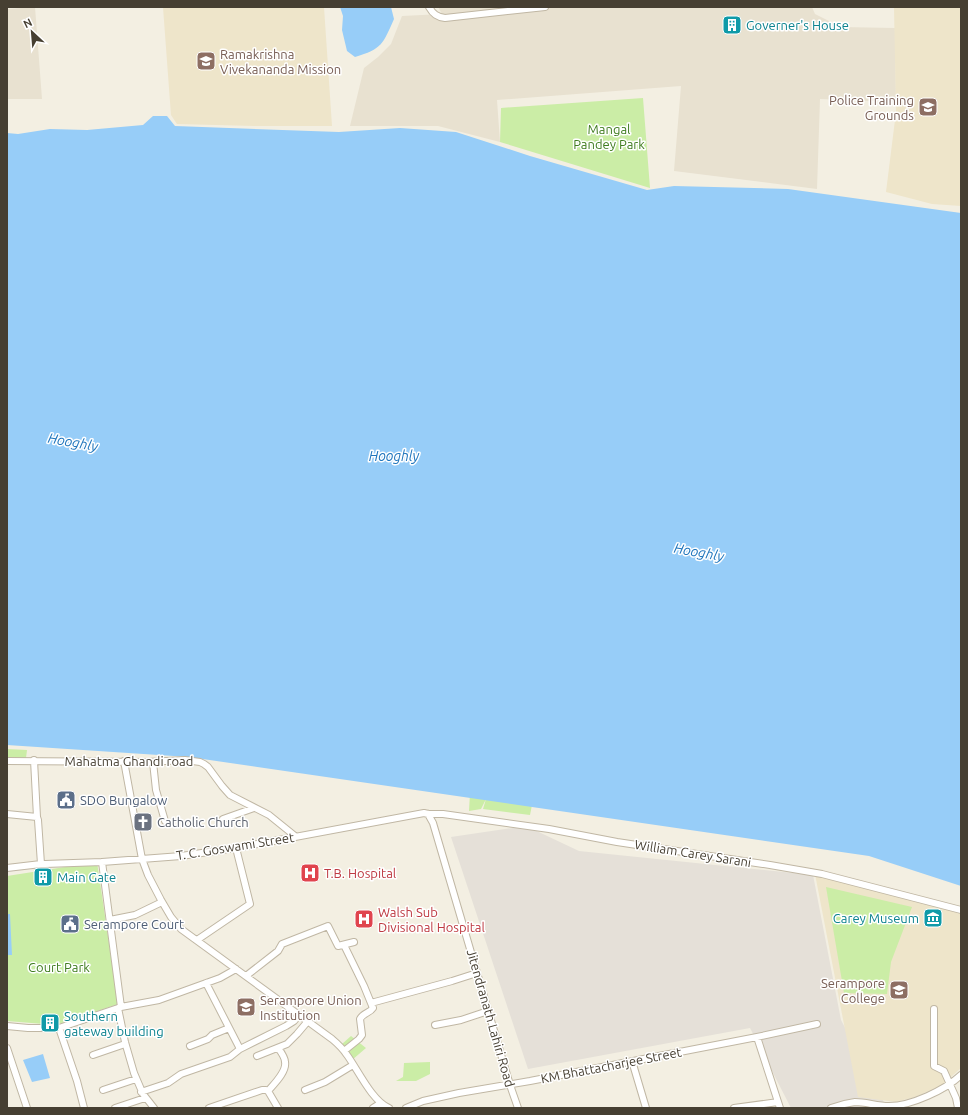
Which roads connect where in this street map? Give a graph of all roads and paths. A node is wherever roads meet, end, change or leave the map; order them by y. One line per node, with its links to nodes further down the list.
1 (429, 7): 2 (street)
2 (545, 7)
3 (34, 760): 4 (street, Mahatma Ghandi road); 5 (street, Mahatma Ghandi road); 10 (street)
4 (7, 761)
5 (124, 762): 6 (street, Mahatma Ghandi road); 15 (street)
6 (153, 762): 7 (street, Mahatma Ghandi road); 12 (street)
7 (254, 808): 11 (street); 13 (street, Mahatma Ghandi road)
8 (7, 814): 10 (street)
9 (428, 814): 13 (street, T. C. Goswami Street); 20 (street, William Carey Sarani); 26 (street, Jitendranath Lahiri Road)
10 (37, 817): 17 (street)
11 (223, 819)
12 (165, 821)
13 (295, 836): 14 (street, T. C. Goswami Street)
14 (236, 848): 15 (street, T. C. Goswami Street); 22 (street)
15 (142, 859): 16 (street, T. C. Goswami Street); 19 (street)
16 (102, 862): 17 (street, T. C. Goswami Street); 21 (street)
17 (41, 864): 18 (street, T. C. Goswami Street)
18 (9, 867)
19 (162, 902): 21 (street); 22 (street)
20 (961, 910)
21 (110, 920): 30 (street)
22 (197, 940): 25 (street)
23 (354, 942): 24 (street)
24 (344, 945): 27 (street); 29 (street)
25 (236, 969): 27 (street); 28 (street)
26 (477, 973): 29 (street); 32 (street, Jitendranath Lahiri Road)
27 (246, 976): 33 (street)
28 (206, 983): 30 (street); 39 (street)
29 (371, 1003): 46 (street)
30 (120, 1008): 38 (street); 41 (street)
31 (934, 1009): 53 (street)
32 (488, 1011): 36 (street); 54 (street, Jitendranath Lahiri Road)
33 (299, 1015): 34 (street); 45 (street)
34 (308, 1021): 44 (street); 46 (street)
35 (817, 1024): 40 (street, KM Bhattacharjee Street)
36 (435, 1025)
37 (7, 1026): 38 (street)
38 (59, 1028): 63 (street)
39 (229, 1028): 42 (street); 45 (street)
40 (756, 1037): 49 (street, KM Bhattacharjee Street); 61 (street)
41 (125, 1044): 47 (street); 52 (street)
42 (190, 1046)
43 (7, 1048): 62 (street)
44 (278, 1048): 48 (street); 57 (street)
45 (240, 1050): 58 (street)
46 (344, 1051): 50 (street)
47 (93, 1055)
48 (257, 1056)
49 (632, 1061): 54 (street, KM Bhattacharjee Street); 72 (street)
50 (353, 1065): 56 (street); 60 (street)
51 (961, 1075): 53 (street)
52 (136, 1079): 55 (street); 58 (street)
53 (950, 1084): 74 (street); 75 (street)
54 (510, 1085): 70 (street, KM Bhattacharjee Street); 71 (street, Jitendranath Lahiri Road)
55 (103, 1090)
56 (305, 1090)
57 (268, 1091): 66 (street); 67 (street)
58 (141, 1092): 59 (street)
59 (145, 1098): 64 (street); 65 (street)
60 (381, 1103): 68 (street); 69 (street)
61 (779, 1105): 73 (street)
62 (27, 1108)
63 (84, 1108)
64 (115, 1108)
65 (154, 1108)
66 (209, 1108)
67 (278, 1108)
68 (373, 1108)
69 (389, 1108)
70 (406, 1108)
71 (518, 1108)
72 (646, 1108)
73 (734, 1108)
74 (831, 1108)
75 (958, 1108)

